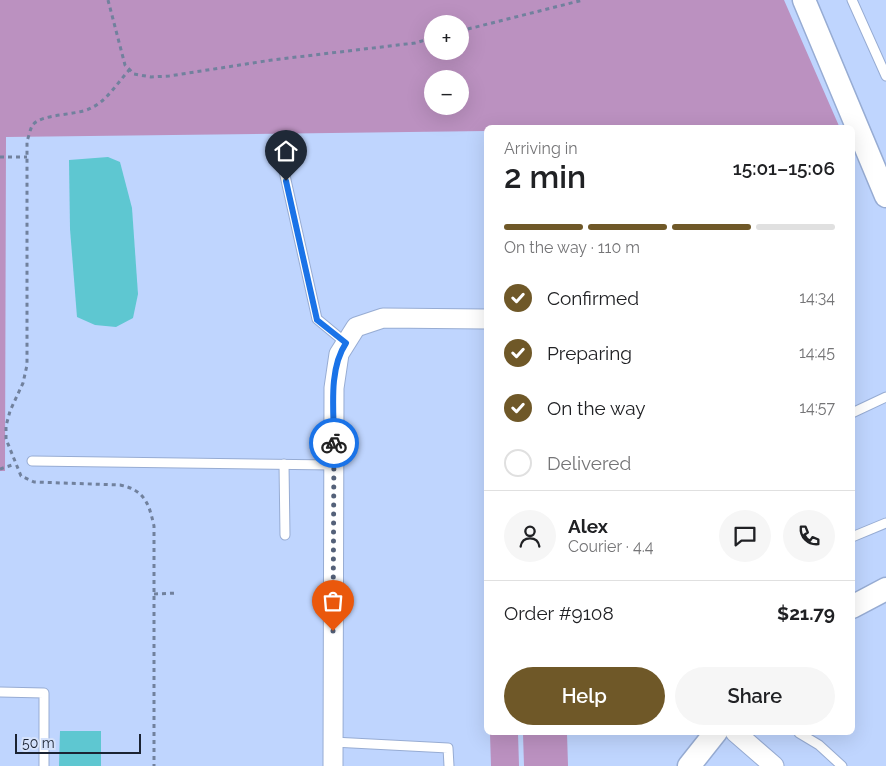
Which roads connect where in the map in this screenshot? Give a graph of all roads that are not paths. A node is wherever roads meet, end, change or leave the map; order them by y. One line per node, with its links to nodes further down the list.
1 (804, 0): 5 (street)
2 (852, 0): 3 (lane)
3 (886, 76)
4 (282, 162): 7 (lane)
5 (886, 196)
6 (484, 319): 7 (street)
7 (346, 343): 12 (street)
8 (886, 397): 9 (lane)
9 (855, 412)
10 (32, 460): 11 (lane)
11 (284, 464): 12 (lane); 14 (lane)
12 (334, 465): 22 (street)
13 (886, 523): 15 (lane)
14 (284, 534)
15 (855, 536)
16 (886, 589): 17 (street)
17 (855, 605)
18 (0, 692): 23 (lane)
19 (714, 735): 26 (street)
20 (738, 735): 27 (street)
21 (803, 735): 28 (lane)
22 (333, 742): 24 (street); 25 (lane)
23 (44, 766)
24 (332, 766)
25 (448, 766)
26 (689, 766)
27 (774, 766)
28 (842, 766)

